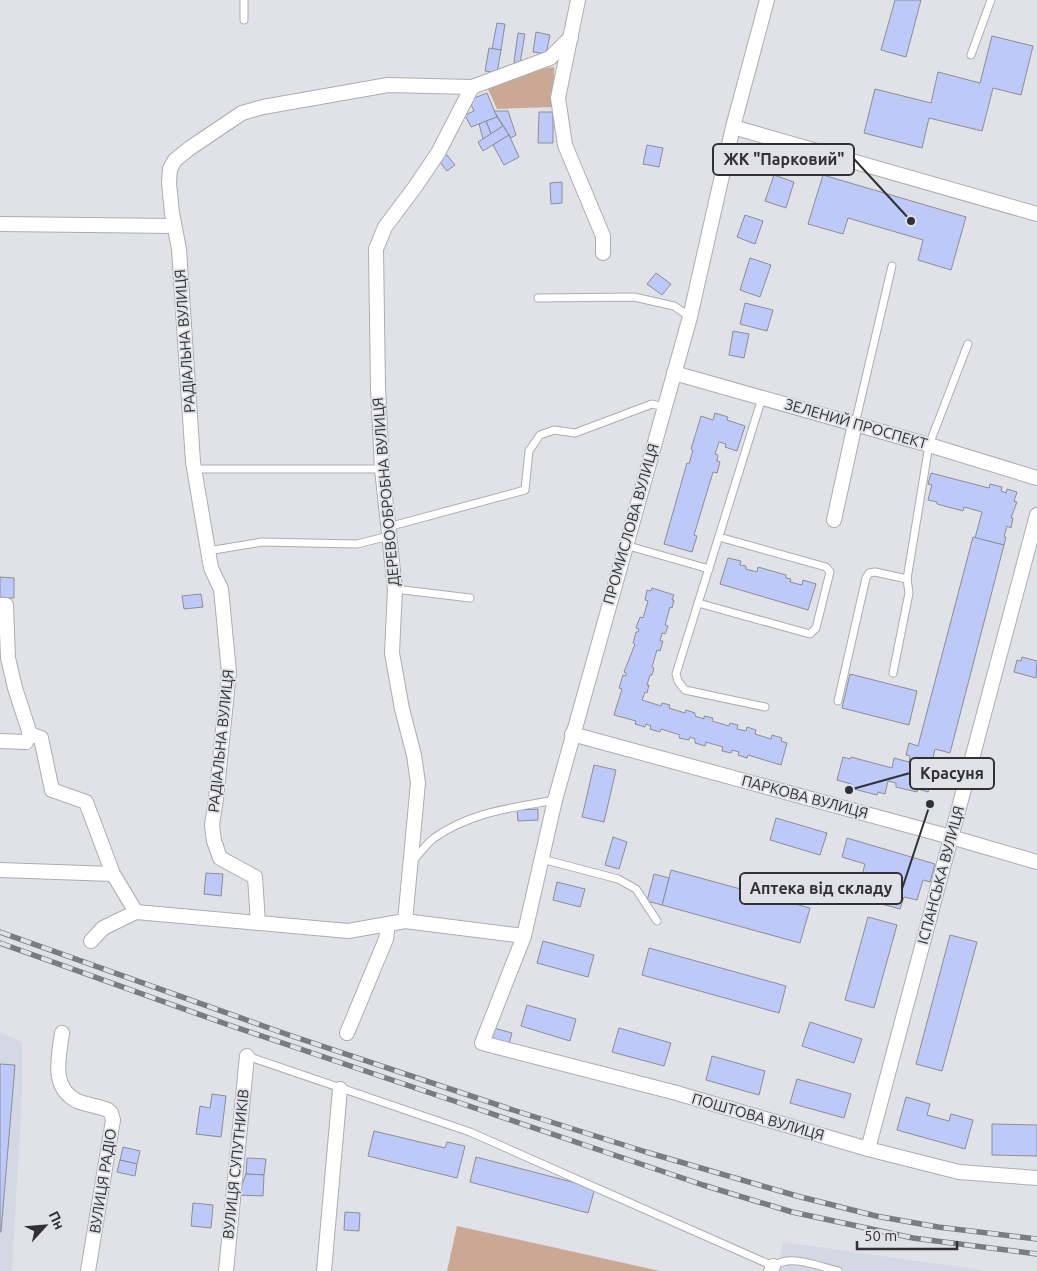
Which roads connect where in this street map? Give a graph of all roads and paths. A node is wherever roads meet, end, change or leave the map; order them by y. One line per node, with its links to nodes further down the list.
1 (244, 0): 5 (lane)
2 (578, 0): 6 (street)
3 (767, 0): 9 (street, ПРОМИСЛОВА ВУЛИЦЯ)
4 (990, 0): 7 (lane)
5 (244, 20)
6 (571, 37): 8 (street, РАДІАЛЬНА ВУЛИЦЯ); 13 (street)
7 (971, 54)
8 (472, 87): 12 (street, РАДІАЛЬНА ВУЛИЦЯ); 23 (street, ДЕРЕВООБРОБНА ВУЛИЦЯ)
9 (733, 127): 10 (street); 16 (street, ПРОМИСЛОВА ВУЛИЦЯ)
10 (1037, 214)
11 (0, 224): 12 (street)
12 (174, 226): 24 (street, РАДІАЛЬНА ВУЛИЦЯ)
13 (603, 253)
14 (892, 266): 21 (lane)
15 (538, 298): 16 (lane)
16 (690, 317): 18 (street, ПРОМИСЛОВА ВУЛИЦЯ)
17 (968, 344): 22 (lane)
18 (674, 373): 19 (street, ЗЕЛЕНИЙ ПРОСПЕКТ); 20 (street, ПРОМИСЛОВА ВУЛИЦЯ)
19 (762, 398): 21 (street, ЗЕЛЕНИЙ ПРОСПЕКТ); 29 (lane)
20 (664, 407): 28 (lane); 30 (street, ПРОМИСЛОВА ВУЛИЦЯ)
21 (855, 424): 22 (street, ЗЕЛЕНИЙ ПРОСПЕКТ); 27 (street)
22 (929, 445): 25 (street, ЗЕЛЕНИЙ ПРОСПЕКТ); 33 (lane)
23 (382, 468): 24 (lane); 28 (street, ДЕРЕВООБРОБНА ВУЛИЦЯ)
24 (194, 469): 31 (street, РАДІАЛЬНА ВУЛИЦЯ)
25 (1037, 478)
26 (1037, 515): 45 (street, ІСПАНСЬКА ВУЛИЦЯ)
27 (834, 520)
28 (388, 532): 31 (lane); 34 (street, ДЕРЕВООБРОБНА ВУЛИЦЯ)
29 (719, 537): 32 (lane); 36 (lane)
30 (625, 545): 32 (lane); 42 (street, ПРОМИСЛОВА ВУЛИЦЯ)
31 (208, 551): 54 (street, РАДІАЛЬНА ВУЛИЦЯ)
32 (709, 569): 36 (lane)
33 (907, 579): 38 (lane); 39 (lane)
34 (395, 589): 35 (lane); 48 (street, ДЕРЕВООБРОБНА ВУЛИЦЯ)
35 (470, 598)
36 (698, 603): 40 (lane)
37 (0, 605): 41 (street)
38 (893, 673)
39 (838, 702)
40 (765, 707)
41 (30, 734): 43 (street); 50 (street)
42 (572, 734): 44 (street, ПРОМИСЛОВА ВУЛИЦЯ); 45 (street, ПАРКОВА ВУЛИЦЯ)
43 (0, 741)
44 (554, 800): 46 (street, ПРОМИСЛОВА ВУЛИЦЯ); 48 (lane)
45 (951, 837): 47 (street, ПАРКОВА ВУЛИЦЯ); 63 (street, ІСПАНСЬКА ВУЛИЦЯ)
46 (542, 859): 53 (lane); 56 (street, ПРОМИСЛОВА ВУЛИЦЯ)
47 (1037, 862)
48 (411, 863): 52 (street, ДЕРЕВООБРОБНА ВУЛИЦЯ)
49 (0, 870): 50 (street)
50 (113, 874): 51 (street)
51 (136, 912): 54 (street); 57 (street)
52 (405, 921): 55 (street); 56 (street)
53 (657, 921)
54 (258, 923): 55 (street)
55 (388, 924): 59 (street)
56 (524, 936): 60 (street, ПРОМИСЛОВА ВУЛИЦЯ)
57 (92, 941)
58 (62, 1033): 66 (street, ВУЛИЦЯ РАДІО)
59 (347, 1033)
60 (482, 1043): 63 (street, ПОШТОВА ВУЛИЦЯ)
61 (246, 1056): 62 (lane); 67 (street, ВУЛИЦЯ СУПУТНИКІВ)
62 (340, 1088): 65 (lane); 68 (street)
63 (868, 1149): 64 (street, ПОШТОВА ВУЛИЦЯ)
64 (1037, 1178)
65 (772, 1268): 69 (lane)
66 (88, 1271)
67 (226, 1271)
68 (324, 1271)
69 (838, 1271)

